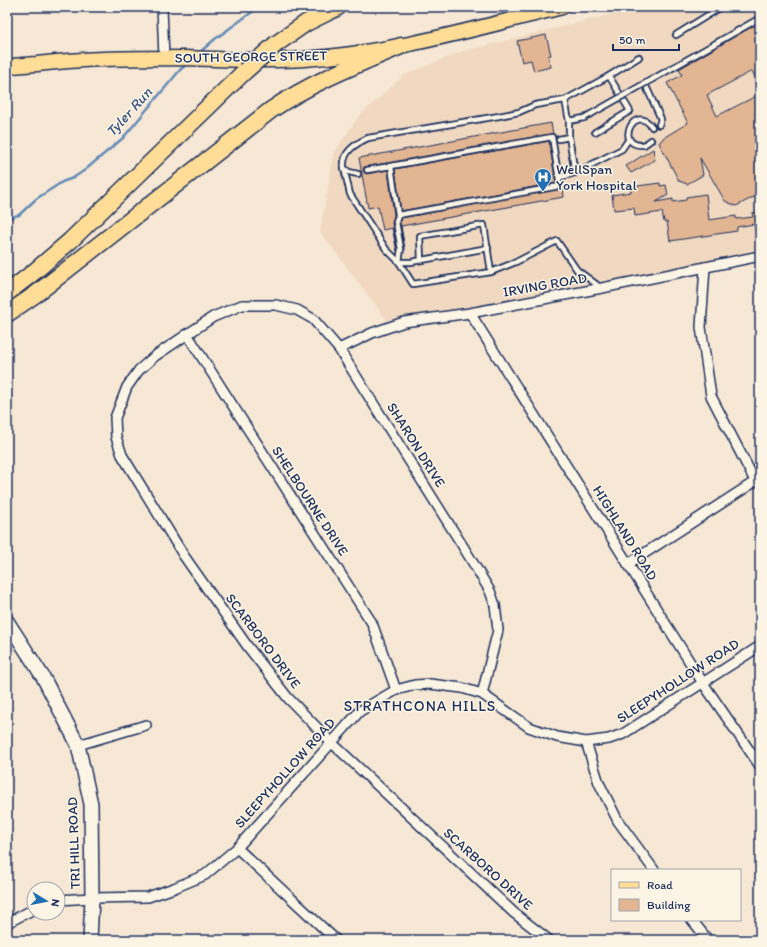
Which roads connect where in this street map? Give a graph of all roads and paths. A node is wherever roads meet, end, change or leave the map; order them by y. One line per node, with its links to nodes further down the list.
1 (162, 7): 9 (street)
2 (338, 7): 36 (highway, bridge)
3 (562, 7): 7 (main road, SOUTH GEORGE STREET)
4 (719, 8): 6 (lane)
5 (760, 18): 12 (lane, bridge)
6 (676, 36)
7 (401, 46): 9 (main road, SOUTH GEORGE STREET); 38 (highway)
8 (639, 57): 11 (lane)
9 (164, 58): 10 (main road, SOUTH GEORGE STREET)
10 (8, 67)
11 (609, 76): 13 (lane); 17 (lane)
12 (645, 84): 14 (lane, bridge); 15 (lane)
13 (565, 100): 14 (lane); 23 (lane)
14 (569, 121): 18 (lane)
15 (659, 125)
16 (652, 127): 20 (lane)
17 (595, 132)
18 (569, 137): 19 (lane); 25 (lane)
19 (559, 139)
20 (629, 139): 21 (lane); 25 (lane)
21 (651, 140)
22 (391, 166): 24 (lane); 28 (lane); 28 (lane)
23 (344, 168): 26 (lane); 32 (lane)
24 (367, 170)
25 (575, 173): 27 (lane)
26 (358, 174)
27 (561, 176)
28 (398, 215): 32 (lane)
29 (488, 248): 31 (lane); 31 (lane); 34 (lane)
30 (760, 256): 33 (street, IRVING ROAD)
31 (422, 260): 32 (lane)
32 (399, 262): 34 (lane)
33 (705, 267): 35 (street, IRVING ROAD); 42 (street)
34 (491, 272): 35 (lane)
35 (602, 288): 37 (street, IRVING ROAD)
36 (7, 293)
37 (470, 313): 41 (street, IRVING ROAD); 43 (street, HIGHLAND ROAD)
38 (7, 314)
39 (213, 318): 40 (street, SCARBORO DRIVE); 41 (street, SHARON DRIVE)
40 (187, 334): 47 (street, SHELBOURNE DRIVE); 50 (street, SCARBORO DRIVE)
41 (339, 349): 48 (street, SHARON DRIVE)
42 (758, 480): 43 (street)
43 (628, 564): 46 (street, HIGHLAND ROAD)
44 (7, 621): 52 (street, TRI HILL ROAD)
45 (760, 646): 46 (street, SLEEPYHOLLOW ROAD)
46 (703, 683): 51 (street, SLEEPYHOLLOW ROAD); 53 (street, HIGHLAND ROAD)
47 (396, 690): 48 (street, SLEEPYHOLLOW ROAD); 50 (street, SLEEPYHOLLOW ROAD)
48 (482, 694): 51 (street, SLEEPYHOLLOW ROAD)
49 (146, 725): 52 (street)
50 (331, 742): 54 (street, SLEEPYHOLLOW ROAD); 63 (street, SCARBORO DRIVE)
51 (586, 742): 55 (street)
52 (78, 745): 56 (street, TRI HILL ROAD)
53 (760, 766)
54 (236, 848): 56 (street, SLEEPYHOLLOW ROAD); 62 (street)
55 (653, 869)
56 (92, 898): 57 (street, SLEEPYHOLLOW ROAD); 61 (street, TRI HILL ROAD)
57 (66, 900)
58 (26, 913): 60 (street)
59 (693, 921): 64 (street)
60 (7, 923)
61 (90, 940)
62 (336, 940)
63 (549, 940)
64 (708, 940)

